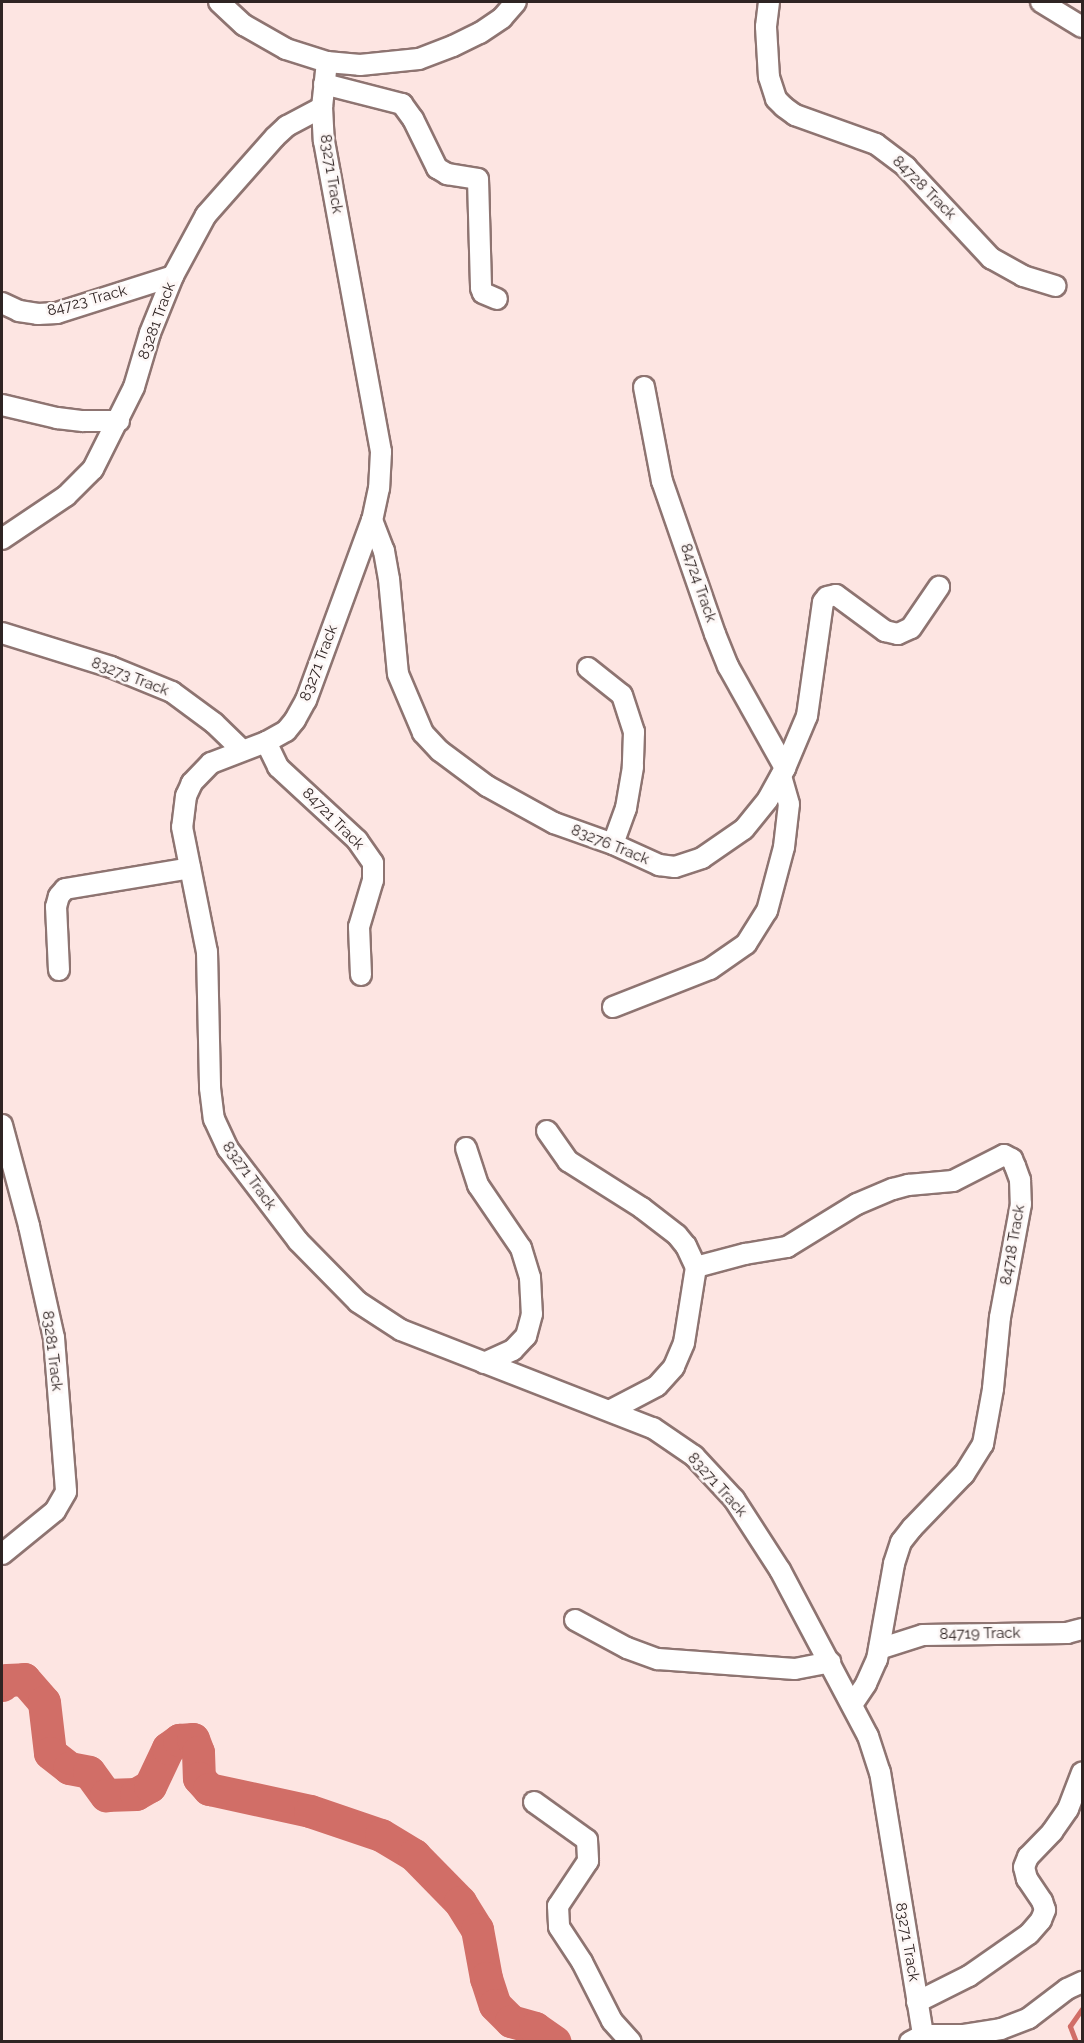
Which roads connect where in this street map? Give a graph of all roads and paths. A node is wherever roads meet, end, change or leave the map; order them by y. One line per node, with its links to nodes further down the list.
1 (219, 2): 6 (street)
2 (516, 2): 6 (street)
3 (769, 2): 10 (street, 84728 Track)
4 (1041, 2): 5 (street)
5 (1083, 27)
6 (327, 62): 7 (street, 83271 Track)
7 (324, 84): 8 (street, 83271 Track); 11 (street)
8 (322, 107): 9 (street, 83281 Track); 16 (street, 83271 Track)
9 (173, 276): 12 (street, 84723 Track); 15 (street, 83281 Track)
10 (1055, 286)
11 (497, 299)
12 (2, 303)
13 (644, 387): 23 (street, 84724 Track)
14 (2, 405): 15 (street)
15 (119, 421): 17 (street, 83281 Track)
16 (372, 520): 21 (street, 83271 Track); 24 (street, 83276 Track)
17 (2, 539)
18 (939, 587): 23 (street, 83276 Track)
19 (2, 633): 22 (street, 83273 Track)
20 (588, 668): 24 (street)
21 (266, 742): 22 (street, 83271 Track); 27 (street, 84721 Track)
22 (242, 750): 25 (street, 83271 Track)
23 (783, 772): 24 (street, 83276 Track); 28 (street, 84724 Track)
24 (613, 844)
25 (190, 868): 26 (street); 33 (street, 83271 Track)
26 (59, 970)
27 (361, 975)
28 (613, 1007)
29 (2, 1125): 35 (street, 83281 Track)
30 (547, 1131): 32 (street)
31 (466, 1148): 33 (street)
32 (696, 1267): 34 (street); 38 (street, 84718 Track)
33 (484, 1363): 34 (street, 83271 Track)
34 (611, 1410): 39 (street, 83271 Track)
35 (2, 1554)
36 (575, 1620): 39 (street)
37 (1083, 1629): 38 (street, 84719 Track)
38 (879, 1649): 40 (street, 84718 Track)
39 (830, 1662): 40 (street, 83271 Track)
40 (852, 1705): 44 (street, 83271 Track)
41 (1083, 1773): 44 (street)
42 (534, 1802): 46 (street)
43 (1083, 1982): 45 (street)
44 (917, 2002): 45 (street, 83271 Track)
45 (916, 2038)
46 (631, 2042)

